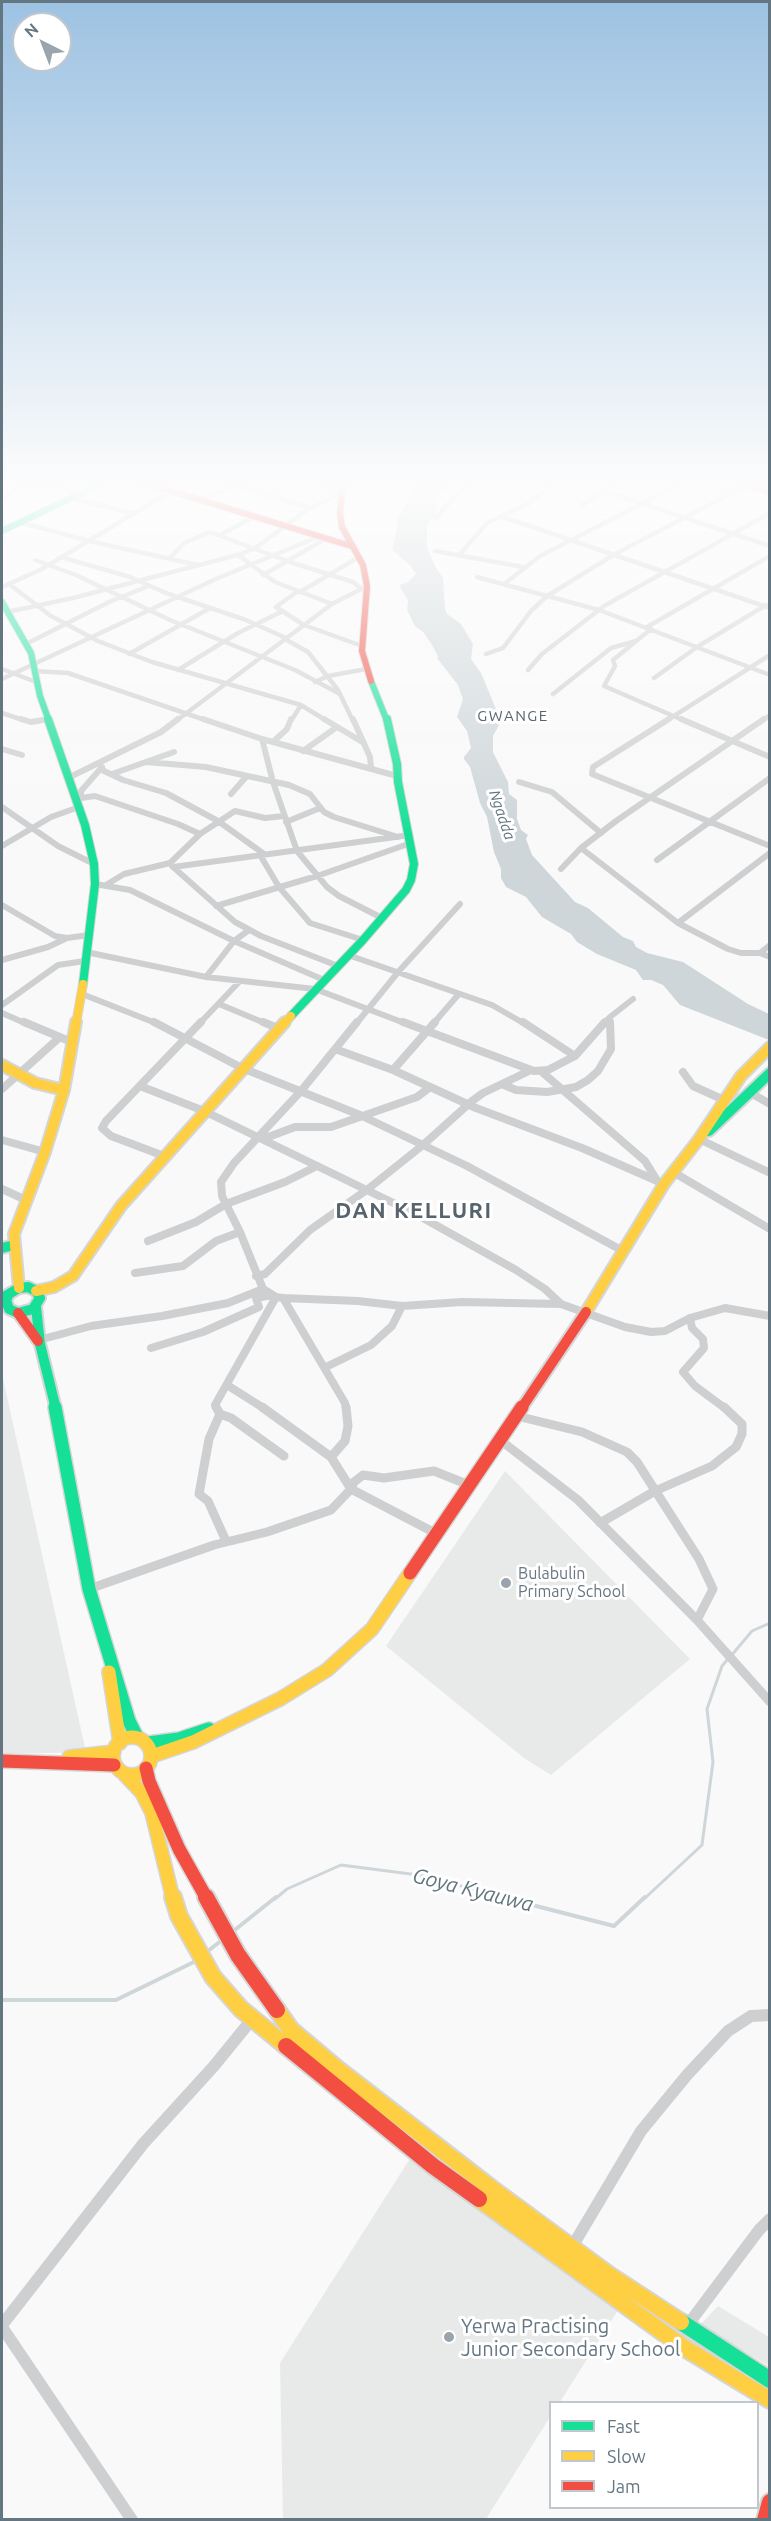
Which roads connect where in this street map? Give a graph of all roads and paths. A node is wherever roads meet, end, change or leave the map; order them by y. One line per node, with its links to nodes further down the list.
1 (30, 600): 18 (street)
2 (63, 600): 18 (street)
3 (117, 600): 25 (street)
4 (127, 600): 21 (street)
5 (171, 600): 21 (street)
6 (184, 600): 20 (street)
7 (285, 600): 24 (street)
8 (320, 600): 17 (street)
9 (340, 600): 17 (street)
10 (364, 600): 35 (main road)
11 (543, 600): 38 (street)
12 (561, 600): 22 (street)
13 (617, 600): 22 (street)
14 (694, 600): 29 (street)
15 (748, 600): 19 (street)
16 (2, 602): 23 (main road)
17 (332, 604): 27 (street)
18 (38, 606): 23 (street); 25 (street)
19 (768, 606): 36 (street)
20 (210, 608): 26 (street); 28 (street)
21 (149, 610): 28 (street); 30 (street)
22 (599, 610): 29 (street); 44 (street)
23 (8, 612): 34 (main road)
24 (284, 612): 26 (street); 27 (street)
25 (67, 624): 30 (street); 34 (street)
26 (256, 624): 31 (street); 33 (street)
27 (304, 624): 31 (street); 35 (street)
28 (180, 625): 33 (street); 37 (street)
29 (649, 628): 32 (street); 36 (street)
30 (91, 637): 37 (street); 46 (street)
31 (285, 639): 40 (street); 49 (street)
32 (640, 639): 55 (street); 61 (street)
33 (223, 641): 40 (street); 45 (street)
34 (26, 644): 46 (main road)
35 (362, 646): 43 (main road)
36 (698, 647): 41 (street); 50 (street)
37 (129, 654): 45 (street)
38 (486, 654)
39 (770, 655): 41 (street)
40 (261, 656): 52 (street); 53 (street)
41 (750, 668): 48 (street); 61 (street)
42 (2, 669): 47 (street)
43 (366, 669): 49 (street); 79 (main road)
44 (528, 669)
45 (178, 670): 52 (street)
46 (35, 672): 47 (street); 47 (street); 58 (street); 62 (main road)
47 (13, 674): 51 (street)
48 (770, 675)
49 (328, 676): 53 (street); 54 (street)
50 (654, 678)
51 (2, 679)
52 (226, 682): 56 (street); 58 (street)
53 (315, 682): 54 (street)
54 (340, 694): 68 (street)
55 (553, 694)
56 (301, 705): 64 (street); 67 (street)
57 (2, 713): 59 (street)
58 (185, 714): 65 (street); 73 (street)
59 (11, 715): 62 (street); 63 (street)
60 (770, 715): 66 (street)
61 (674, 716): 66 (street); 86 (street)
62 (49, 719): 81 (main road)
63 (2, 722)
64 (337, 727): 68 (street); 70 (street)
65 (262, 738): 67 (street); 83 (street)
66 (730, 741): 74 (street); 86 (street)
67 (273, 742): 70 (street)
68 (364, 743): 76 (street)
69 (2, 749): 72 (street)
70 (303, 751): 76 (street)
71 (174, 752): 75 (street)
72 (22, 755)
73 (113, 757): 77 (street); 81 (street)
74 (770, 757)
75 (146, 762): 78 (street); 80 (street)
76 (371, 768): 79 (street)
77 (100, 769): 78 (street); 87 (street)
78 (112, 774): 91 (street)
79 (398, 776): 97 (main road)
80 (246, 777): 83 (street); 85 (street)
81 (68, 778): 87 (main road)
82 (770, 778): 92 (street)
83 (273, 782): 89 (street); 90 (street)
84 (519, 782): 94 (street)
85 (231, 795)
86 (650, 797): 92 (street); 94 (street)
87 (79, 801): 93 (street); 95 (street); 105 (main road)
88 (2, 807): 93 (street)
89 (320, 808): 90 (street); 96 (street)
90 (285, 819): 91 (street); 101 (street)
91 (218, 821): 95 (street); 103 (street)
92 (708, 821): 99 (street); 104 (street)
93 (31, 828): 98 (street); 105 (street)
94 (601, 833): 100 (street)
95 (200, 834): 106 (street)
96 (398, 837): 97 (street); 101 (street)
97 (411, 839): 108 (street); 114 (main road)
98 (2, 846)
99 (770, 846)
100 (581, 849): 107 (street); 115 (street)
101 (297, 851): 103 (street); 108 (street)
102 (770, 854): 115 (street)
103 (262, 855): 106 (street); 110 (street)
104 (657, 860)
105 (94, 864): 109 (main road)
106 (171, 865): 109 (street); 113 (street)
107 (561, 869)
108 (317, 876): 110 (street); 114 (street)
109 (100, 884): 117 (main road); 120 (street)
110 (279, 887): 113 (street); 119 (street)
111 (460, 904): 128 (street)
112 (2, 905): 118 (street)
113 (216, 906): 116 (street)
114 (382, 918): 119 (main road)
115 (678, 923): 122 (street)
116 (249, 930): 120 (street); 127 (street)
117 (89, 935): 118 (street); 124 (main road)
118 (67, 938): 126 (street)
119 (363, 940): 123 (main road)
120 (234, 941): 129 (street); 130 (street)
121 (770, 945): 122 (street)
122 (760, 953): 125 (street)
123 (348, 955): 127 (main road); 128 (street)
124 (85, 957): 129 (street); 133 (main road); 137 (street)
125 (770, 957)
126 (2, 960)
127 (338, 966): 130 (main road)
128 (399, 971): 134 (street); 138 (street)
129 (206, 977): 131 (street)
130 (324, 980): 132 (main road)
131 (240, 981): 132 (street); 136 (street)
132 (315, 988): 138 (street); 141 (main road)
133 (82, 994): 144 (street); 145 (main road)
134 (458, 994): 142 (street); 148 (street)
135 (633, 999): 140 (street)
136 (219, 1004): 141 (street); 144 (street)
137 (2, 1005)
138 (368, 1009): 142 (street); 147 (street)
139 (2, 1013): 143 (street)
140 (610, 1017): 148 (street); 162 (street)
141 (280, 1029): 150 (main road)
142 (426, 1031): 151 (street); 152 (street)
143 (60, 1037): 145 (street); 156 (street)
144 (186, 1039): 150 (street); 158 (street)
145 (74, 1043): 161 (main road)
146 (770, 1047): 165 (main road)
147 (335, 1049): 151 (street); 163 (street)
148 (575, 1056): 153 (street)
149 (2, 1065): 156 (main road)
150 (242, 1068): 163 (street); 168 (main road)
151 (393, 1071): 159 (street)
152 (529, 1071): 153 (street); 157 (street)
153 (542, 1072): 162 (street)
154 (683, 1072): 165 (street)
155 (770, 1073): 164 (main road)
156 (17, 1074): 160 (street); 161 (main road)
157 (504, 1085): 162 (street); 166 (street)
158 (140, 1086): 168 (street); 175 (street)
159 (429, 1088): 166 (street); 169 (street)
160 (2, 1089)
161 (64, 1090): 174 (main road)
162 (564, 1090): 179 (street)
163 (301, 1091): 169 (street); 170 (street)
164 (749, 1092): 167 (street); 171 (main road)
165 (724, 1100): 171 (main road)
166 (468, 1104): 173 (street); 179 (street)
167 (770, 1104)
168 (204, 1111): 170 (street); 175 (main road)
169 (360, 1114): 170 (street); 173 (street)
170 (261, 1138): 176 (street); 183 (street)
171 (699, 1139): 177 (main road); 178 (street)
172 (2, 1140): 174 (street)
173 (423, 1145): 181 (street); 189 (street)
174 (45, 1152): 182 (main road)
175 (164, 1156): 194 (main road)
176 (317, 1166): 181 (street); 183 (street)
177 (673, 1172): 179 (main road); 184 (street)
178 (770, 1173)
179 (661, 1183): 189 (main road)
180 (2, 1189): 182 (street)
181 (368, 1189): 191 (street); 197 (street)
182 (26, 1200): 187 (main road)
183 (226, 1204): 185 (street); 186 (street)
184 (770, 1229)
185 (240, 1232): 190 (street); 191 (street)
186 (148, 1240)
187 (14, 1245): 188 (main road); 192 (main road)
188 (2, 1248)
189 (623, 1251): 200 (main road)
190 (135, 1273)
191 (256, 1276): 193 (street)
192 (19, 1288): 194 (main road); 195 (main road)
193 (263, 1289): 196 (street); 204 (street)
194 (36, 1291): 199 (main road)
195 (5, 1297): 201 (main road)
196 (277, 1297): 198 (street); 205 (street); 206 (street); 207 (street)
197 (561, 1304): 198 (street); 200 (street)
198 (402, 1306): 206 (street)
199 (36, 1307): 201 (main road); 204 (main road)
200 (586, 1312): 203 (street); 209 (main road)
201 (18, 1313): 204 (main road)
202 (770, 1316): 203 (street)
203 (690, 1318): 215 (street)
204 (39, 1342): 219 (main road)
205 (151, 1348)
206 (326, 1367): 212 (street)
207 (227, 1385): 208 (street); 212 (street)
208 (220, 1414): 211 (street); 218 (street)
209 (517, 1416): 210 (main road); 215 (street)
210 (500, 1440): 213 (main road); 216 (street)
211 (284, 1456)
212 (331, 1457): 214 (street)
213 (469, 1485): 214 (street); 217 (main road)
214 (351, 1489): 217 (street); 218 (street)
215 (655, 1491): 216 (street); 220 (street)
216 (600, 1523): 220 (street)
217 (437, 1534): 223 (main road)
218 (226, 1541): 219 (street)
219 (89, 1589): 221 (main road)
220 (698, 1620): 222 (street)
221 (108, 1657): 224 (main road); 226 (main road)
222 (770, 1702)
223 (226, 1724): 225 (main road); 227 (main road)
224 (137, 1737): 225 (main road); 226 (main road)
225 (148, 1743): 227 (main road)
226 (117, 1747): 229 (main road); 230 (main road)
227 (152, 1756): 231 (main road)
228 (2, 1761): 229 (main road)
229 (48, 1761): 230 (main road)
230 (114, 1765): 232 (main road)
231 (146, 1768): 232 (main road); 236 (main road)
232 (125, 1775): 234 (main road)
233 (770, 2015): 236 (street)
234 (253, 2018): 237 (street); 240 (main road)
235 (770, 2219): 238 (street)
236 (572, 2247): 238 (main road)
237 (2, 2326): 242 (street)
238 (686, 2327): 239 (main road)
239 (770, 2380)
240 (770, 2400)
241 (770, 2502): 243 (main road)
242 (132, 2520)
243 (765, 2520)

